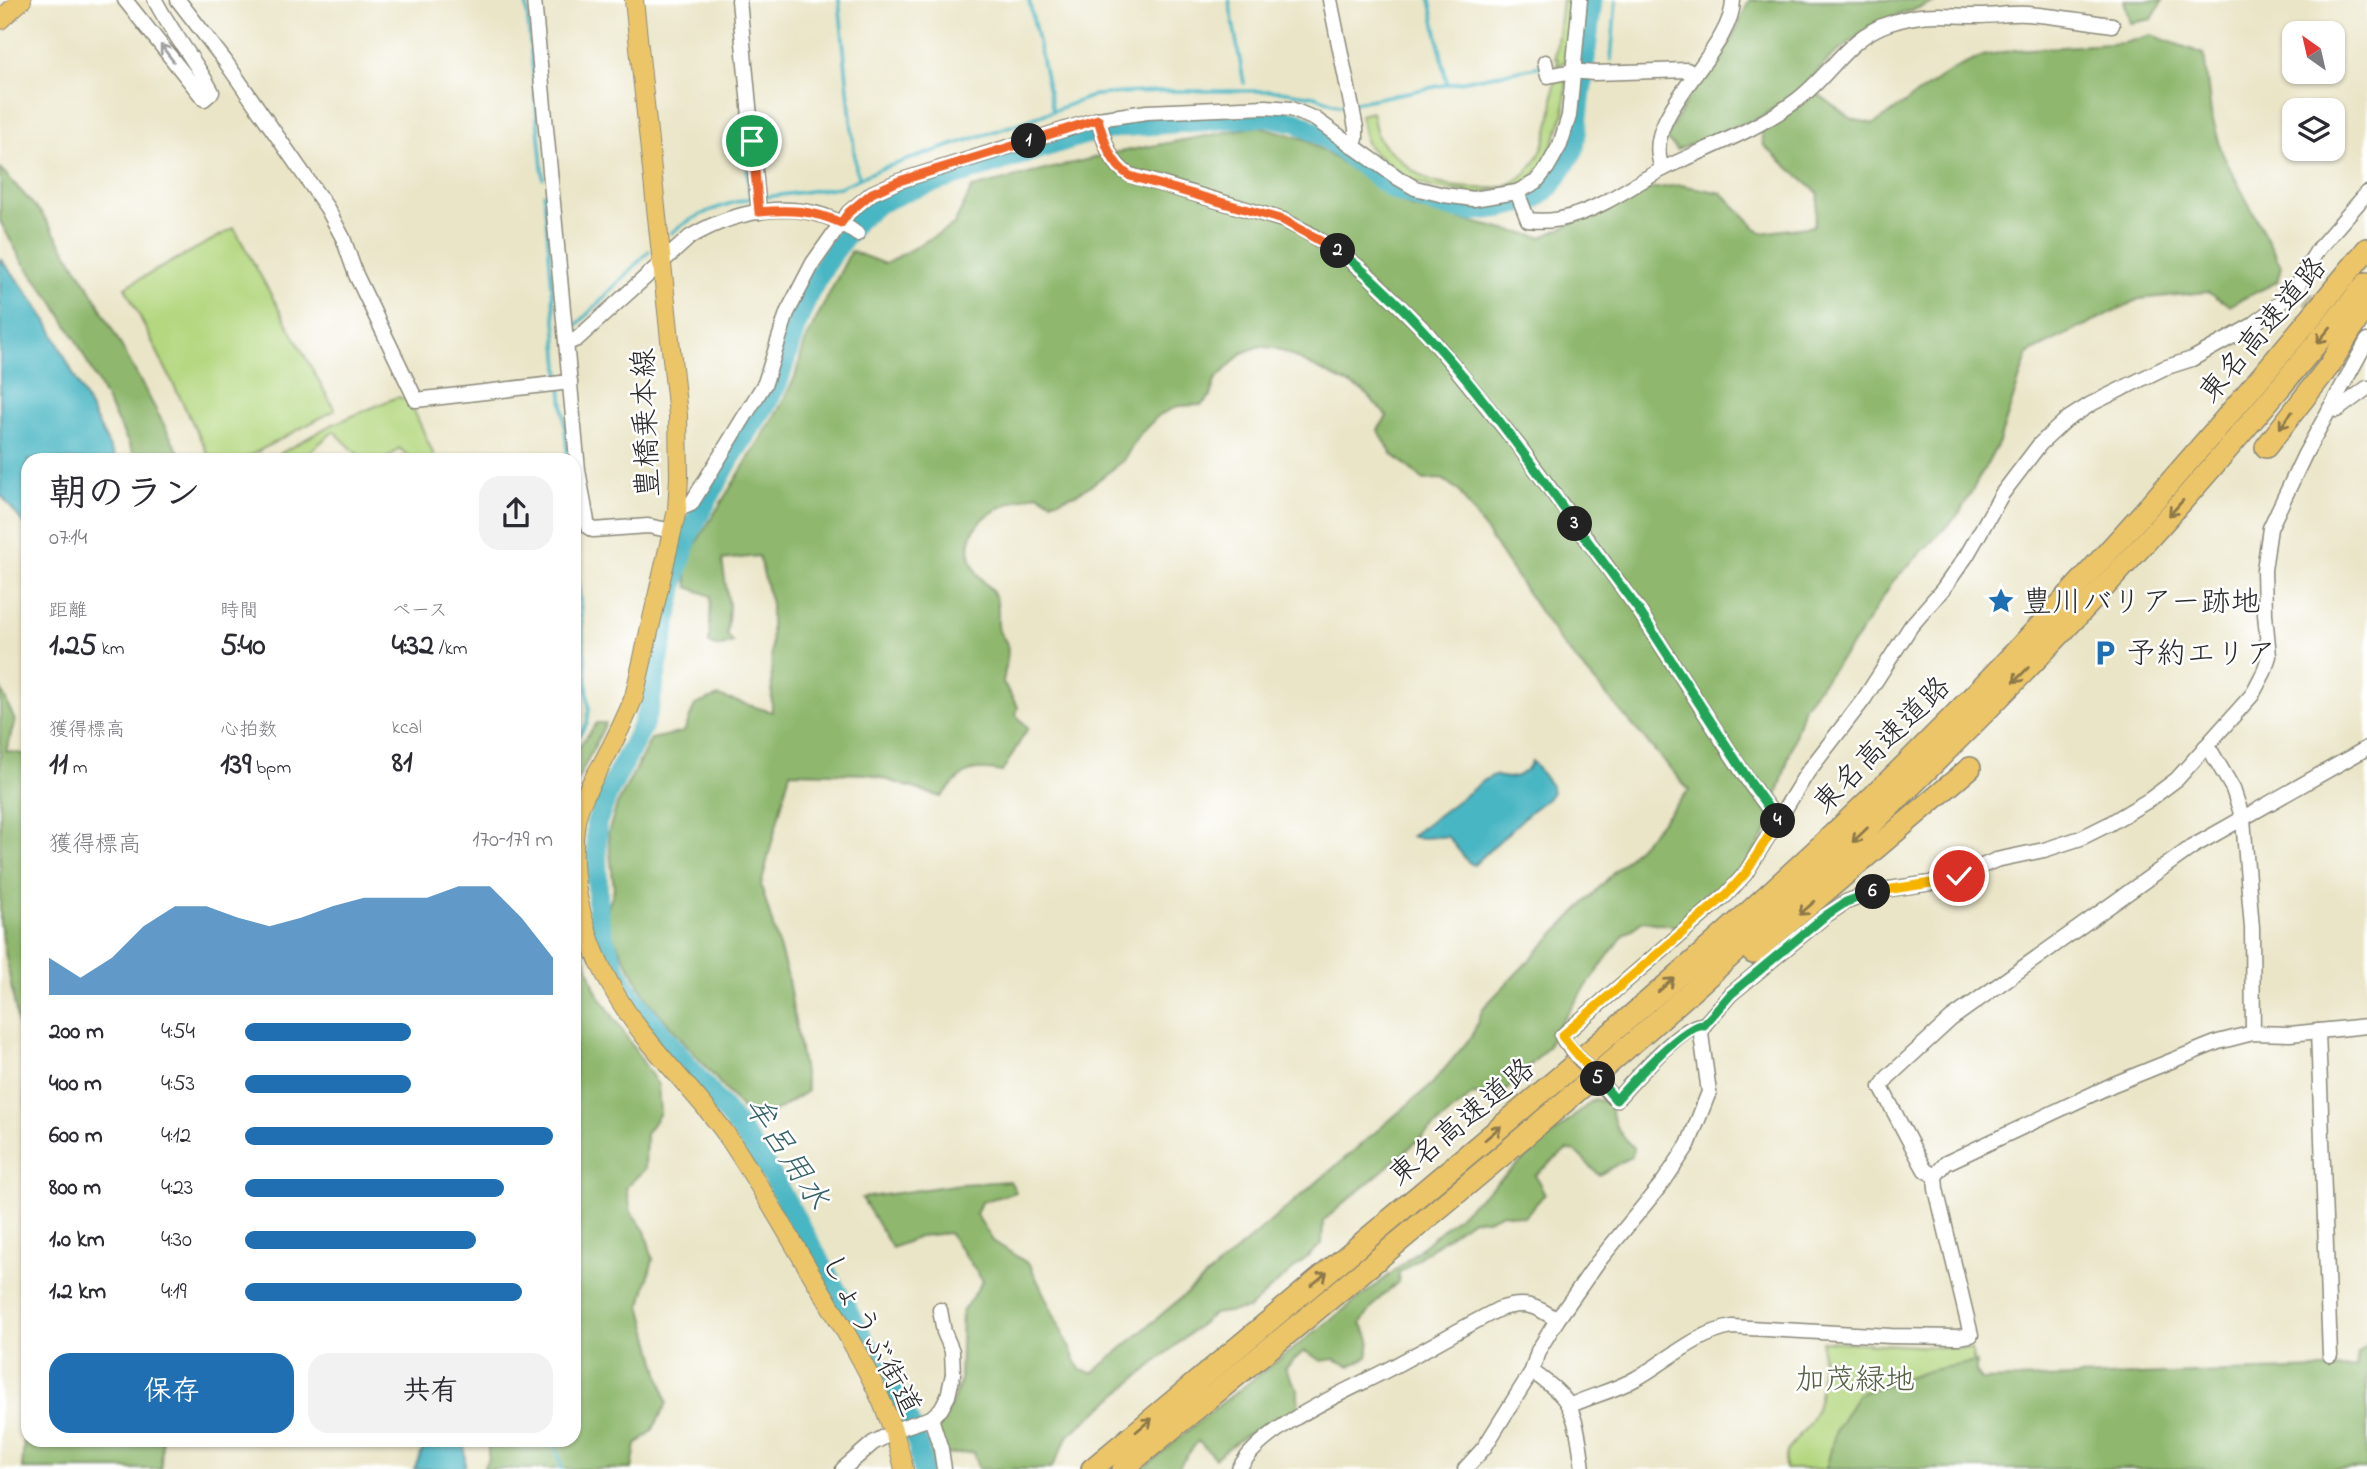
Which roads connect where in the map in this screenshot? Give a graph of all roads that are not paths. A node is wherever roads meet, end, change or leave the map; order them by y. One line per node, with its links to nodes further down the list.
1 (22, 0): 11 (main road)
2 (125, 0): 3 (street, one-way to 2)
3 (155, 0)
4 (178, 0): 29 (street)
5 (534, 0): 28 (street)
6 (634, 0): 24 (main road, 豊橋乗本線)
7 (739, 0): 21 (street)
8 (1330, 0): 17 (street)
9 (1580, 0): 14 (street)
10 (1733, 0): 15 (street)
11 (0, 20)
12 (2112, 25): 18 (street)
13 (1546, 66): 14 (street)
14 (1575, 71): 15 (street); 20 (street)
15 (1694, 74): 18 (street)
16 (1099, 122): 17 (street); 22 (street); 41 (street)
17 (1352, 145): 20 (street)
18 (1663, 169): 20 (street)
19 (2367, 193): 41 (street)
20 (1518, 195)
21 (759, 212): 22 (street); 24 (street)
22 (848, 227): 35 (street)
23 (2367, 249): 60 (highway, 東名高速道路, one-way to 23)
24 (662, 263): 28 (street); 35 (main road, 豊橋乗本線)
25 (2367, 283): 44 (highway, 東名高速道路, one-way to 44)
26 (2367, 304): 32 (highway, one-way to 32)
27 (2363, 341): 31 (street)
28 (567, 343): 29 (street)
29 (568, 383): 33 (street)
30 (2367, 388): 31 (street)
31 (2330, 408): 37 (street)
32 (2266, 447)
33 (576, 453)
34 (581, 486): 36 (street)
35 (677, 510): 36 (main road, 豊橋乗本線)
36 (673, 531): 40 (main road, 豊橋乗本線)
37 (2205, 747): 42 (street); 45 (street)
38 (2367, 748): 42 (street)
39 (1970, 768): 44 (highway, one-way to 44)
40 (581, 808)
41 (1780, 818): 45 (street, bridge)
42 (2243, 819): 48 (street); 49 (street)
43 (581, 902): 56 (main road, しょうぶ街道)
44 (1678, 1003): 61 (highway, 東名高速道路)
45 (1704, 1025): 51 (street)
46 (2367, 1026): 47 (street)
47 (2318, 1031): 48 (street); 52 (street)
48 (2253, 1033): 49 (street)
49 (1935, 1176): 54 (street)
50 (940, 1310): 55 (street)
51 (1557, 1320): 53 (street); 62 (street)
52 (2330, 1355)
53 (1532, 1371): 54 (street); 63 (street)
54 (1569, 1406): 64 (street)
55 (926, 1419): 56 (street); 59 (street)
56 (898, 1430): 57 (street); 58 (main road, しょうぶ街道)
57 (843, 1469)
58 (904, 1469)
59 (944, 1469)
60 (1092, 1469)
61 (1123, 1469)
62 (1239, 1469)
63 (1465, 1469)
64 (1583, 1469)

